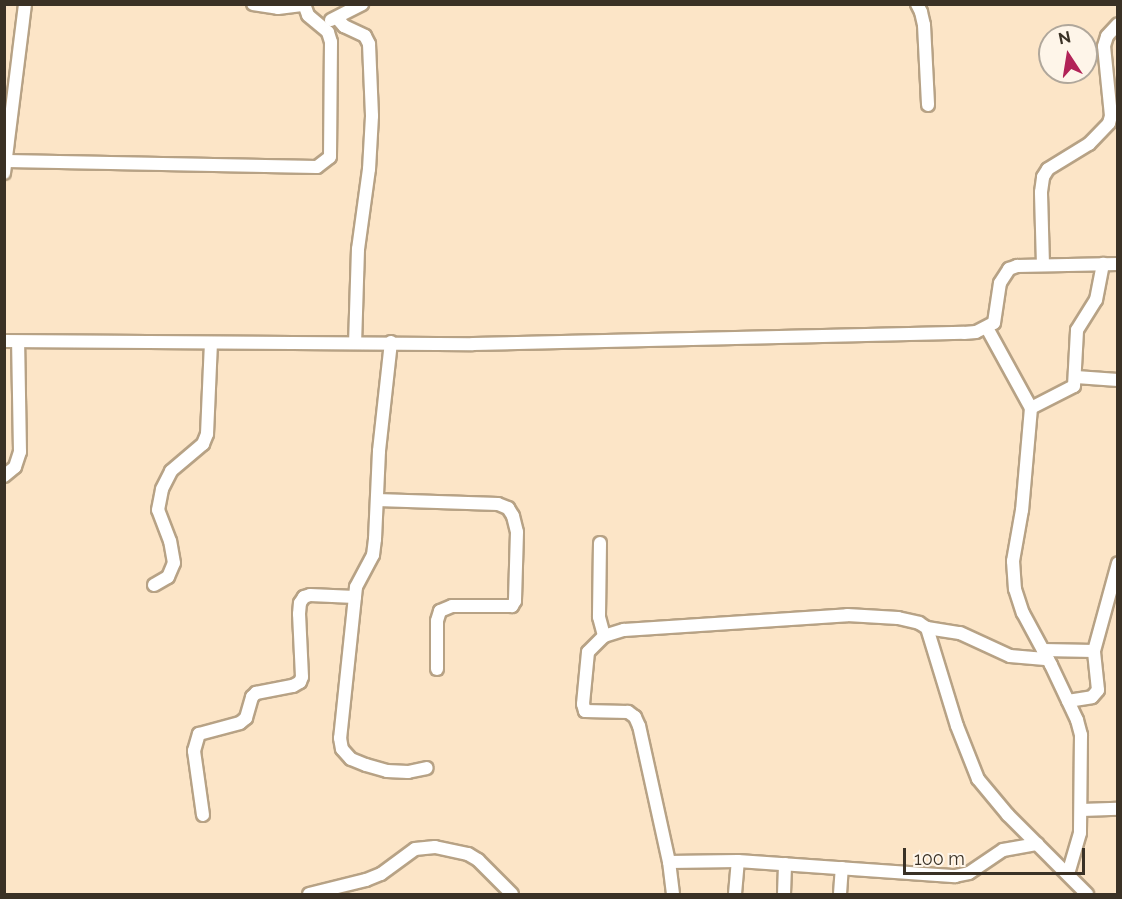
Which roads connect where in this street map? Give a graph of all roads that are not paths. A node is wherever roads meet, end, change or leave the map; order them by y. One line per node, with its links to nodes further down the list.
1 (25, 4): 9 (street)
2 (253, 4): 5 (street)
3 (362, 4): 6 (street)
4 (917, 4): 10 (street)
5 (304, 5): 7 (street)
6 (337, 18): 7 (street); 19 (street)
7 (320, 23): 11 (street)
8 (1118, 24): 14 (street)
9 (11, 80): 11 (street)
10 (928, 105)
11 (6, 167)
12 (1103, 264): 13 (street); 14 (street); 21 (street)
13 (1118, 264)
14 (1043, 265): 15 (street)
15 (987, 327): 20 (street); 23 (street)
16 (4, 341): 17 (street)
17 (18, 342): 18 (street); 24 (street)
18 (211, 342): 19 (street); 28 (street)
19 (355, 342): 20 (street)
20 (391, 342): 25 (street)
21 (1077, 377): 22 (street); 23 (street)
22 (1118, 380)
23 (1031, 408): 33 (street)
24 (4, 476)
25 (377, 500): 29 (street); 34 (street)
26 (600, 543): 31 (street)
27 (1118, 563): 32 (street)
28 (154, 585)
29 (355, 597): 36 (street); 39 (street)
30 (927, 628): 31 (street); 33 (street); 40 (street)
31 (604, 636): 41 (street)
32 (1094, 651): 33 (street); 35 (street)
33 (1045, 655): 35 (street)
34 (437, 669)
35 (1068, 700): 38 (street)
36 (427, 768)
37 (1118, 809): 38 (street)
38 (1081, 810): 45 (street)
39 (203, 815)
40 (1037, 843): 44 (street); 45 (street)
41 (669, 861): 42 (street); 48 (street)
42 (738, 861): 43 (street); 49 (street)
43 (785, 864): 44 (street); 50 (street)
44 (842, 868): 51 (street)
45 (1068, 874): 52 (street)
46 (309, 894): 47 (street)
47 (512, 894)
48 (673, 894)
49 (735, 894)
50 (784, 894)
51 (840, 894)
52 (1087, 894)

